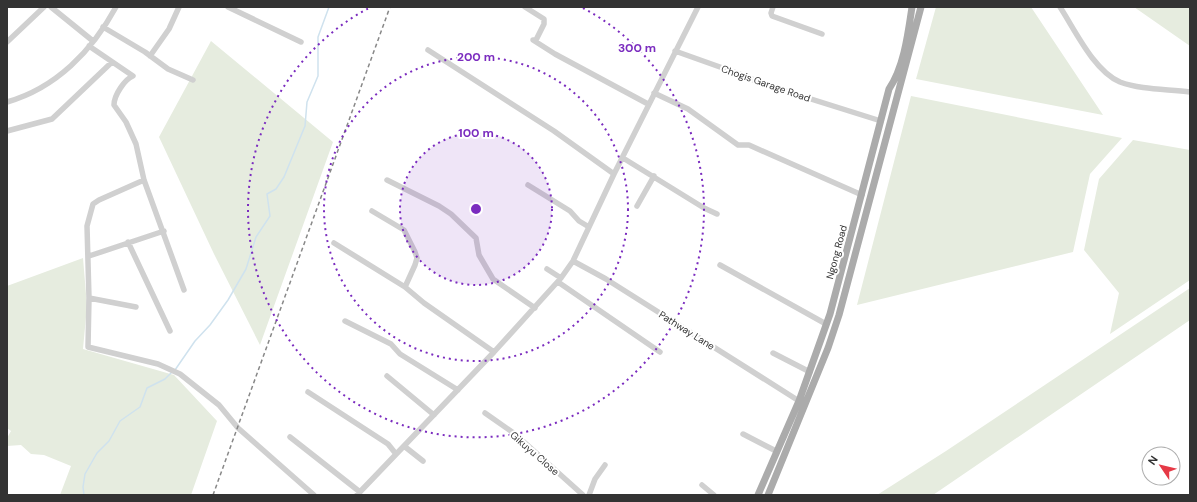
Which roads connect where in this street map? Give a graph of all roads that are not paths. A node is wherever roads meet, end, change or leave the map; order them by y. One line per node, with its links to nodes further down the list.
1 (44, 7): 14 (street)
2 (50, 7): 16 (street)
3 (116, 7): 12 (street)
4 (179, 7): 19 (street)
5 (228, 7): 15 (street)
6 (525, 7): 25 (street)
7 (698, 7): 18 (street)
8 (773, 7): 13 (street)
9 (912, 7): 26 (main road, Ngong Road)
10 (921, 7): 79 (main road, Ngong Road)
11 (1060, 7): 22 (street)
12 (103, 27): 16 (street); 19 (street)
13 (822, 34)
14 (7, 42)
15 (301, 42)
16 (91, 44): 20 (street); 24 (street)
17 (428, 50): 29 (street)
18 (675, 51): 23 (street); 26 (street, Chogis Garage Road)
19 (150, 56): 21 (street)
20 (112, 62): 27 (street); 31 (street)
21 (193, 80)
22 (1190, 92)
23 (654, 93): 25 (street); 34 (street)
24 (7, 102)
25 (648, 104): 28 (street)
26 (881, 120): 34 (main road, Ngong Road)
27 (7, 131)
28 (623, 158): 29 (street); 30 (street)
29 (614, 174): 38 (street)
30 (654, 176): 35 (street); 37 (street)
31 (144, 180): 39 (street); 42 (street)
32 (387, 180): 51 (street)
33 (528, 185): 38 (street)
34 (862, 195): 53 (main road, Ngong Road)
35 (637, 206)
36 (372, 211): 47 (street)
37 (717, 214)
38 (588, 227): 43 (street)
39 (164, 231): 40 (street); 48 (street)
40 (128, 242): 42 (street); 54 (street)
41 (334, 243): 47 (street)
42 (89, 256): 49 (street)
43 (573, 261): 46 (street); 62 (street, Pathway Lane)
44 (720, 265): 53 (street)
45 (547, 269): 46 (street)
46 (560, 280): 51 (street); 56 (street)
47 (406, 287): 55 (street)
48 (184, 290)
49 (89, 298): 50 (street); 74 (street)
50 (136, 307)
51 (535, 308): 55 (street)
52 (345, 321): 60 (street)
53 (826, 324): 58 (main road, Ngong Road)
54 (170, 331)
55 (494, 352): 60 (street)
56 (660, 352)
57 (773, 353): 58 (street)
58 (810, 372): 62 (main road, Ngong Road)
59 (386, 376): 64 (street)
60 (458, 390): 64 (street)
61 (308, 392): 69 (street)
62 (799, 401): 68 (main road, Ngong Road)
63 (485, 413): 75 (street, Gikuyu Close)
64 (434, 415): 67 (street)
65 (743, 434): 68 (street)
66 (290, 437): 73 (street)
67 (404, 446): 69 (street); 70 (street)
68 (776, 451): 78 (main road, Ngong Road)
69 (396, 454): 73 (street)
70 (423, 461)
71 (605, 464): 76 (street)
72 (702, 485): 77 (street)
73 (358, 493)
74 (314, 495)
75 (583, 495)
76 (589, 495)
77 (714, 495)
78 (758, 495)
79 (768, 495)

